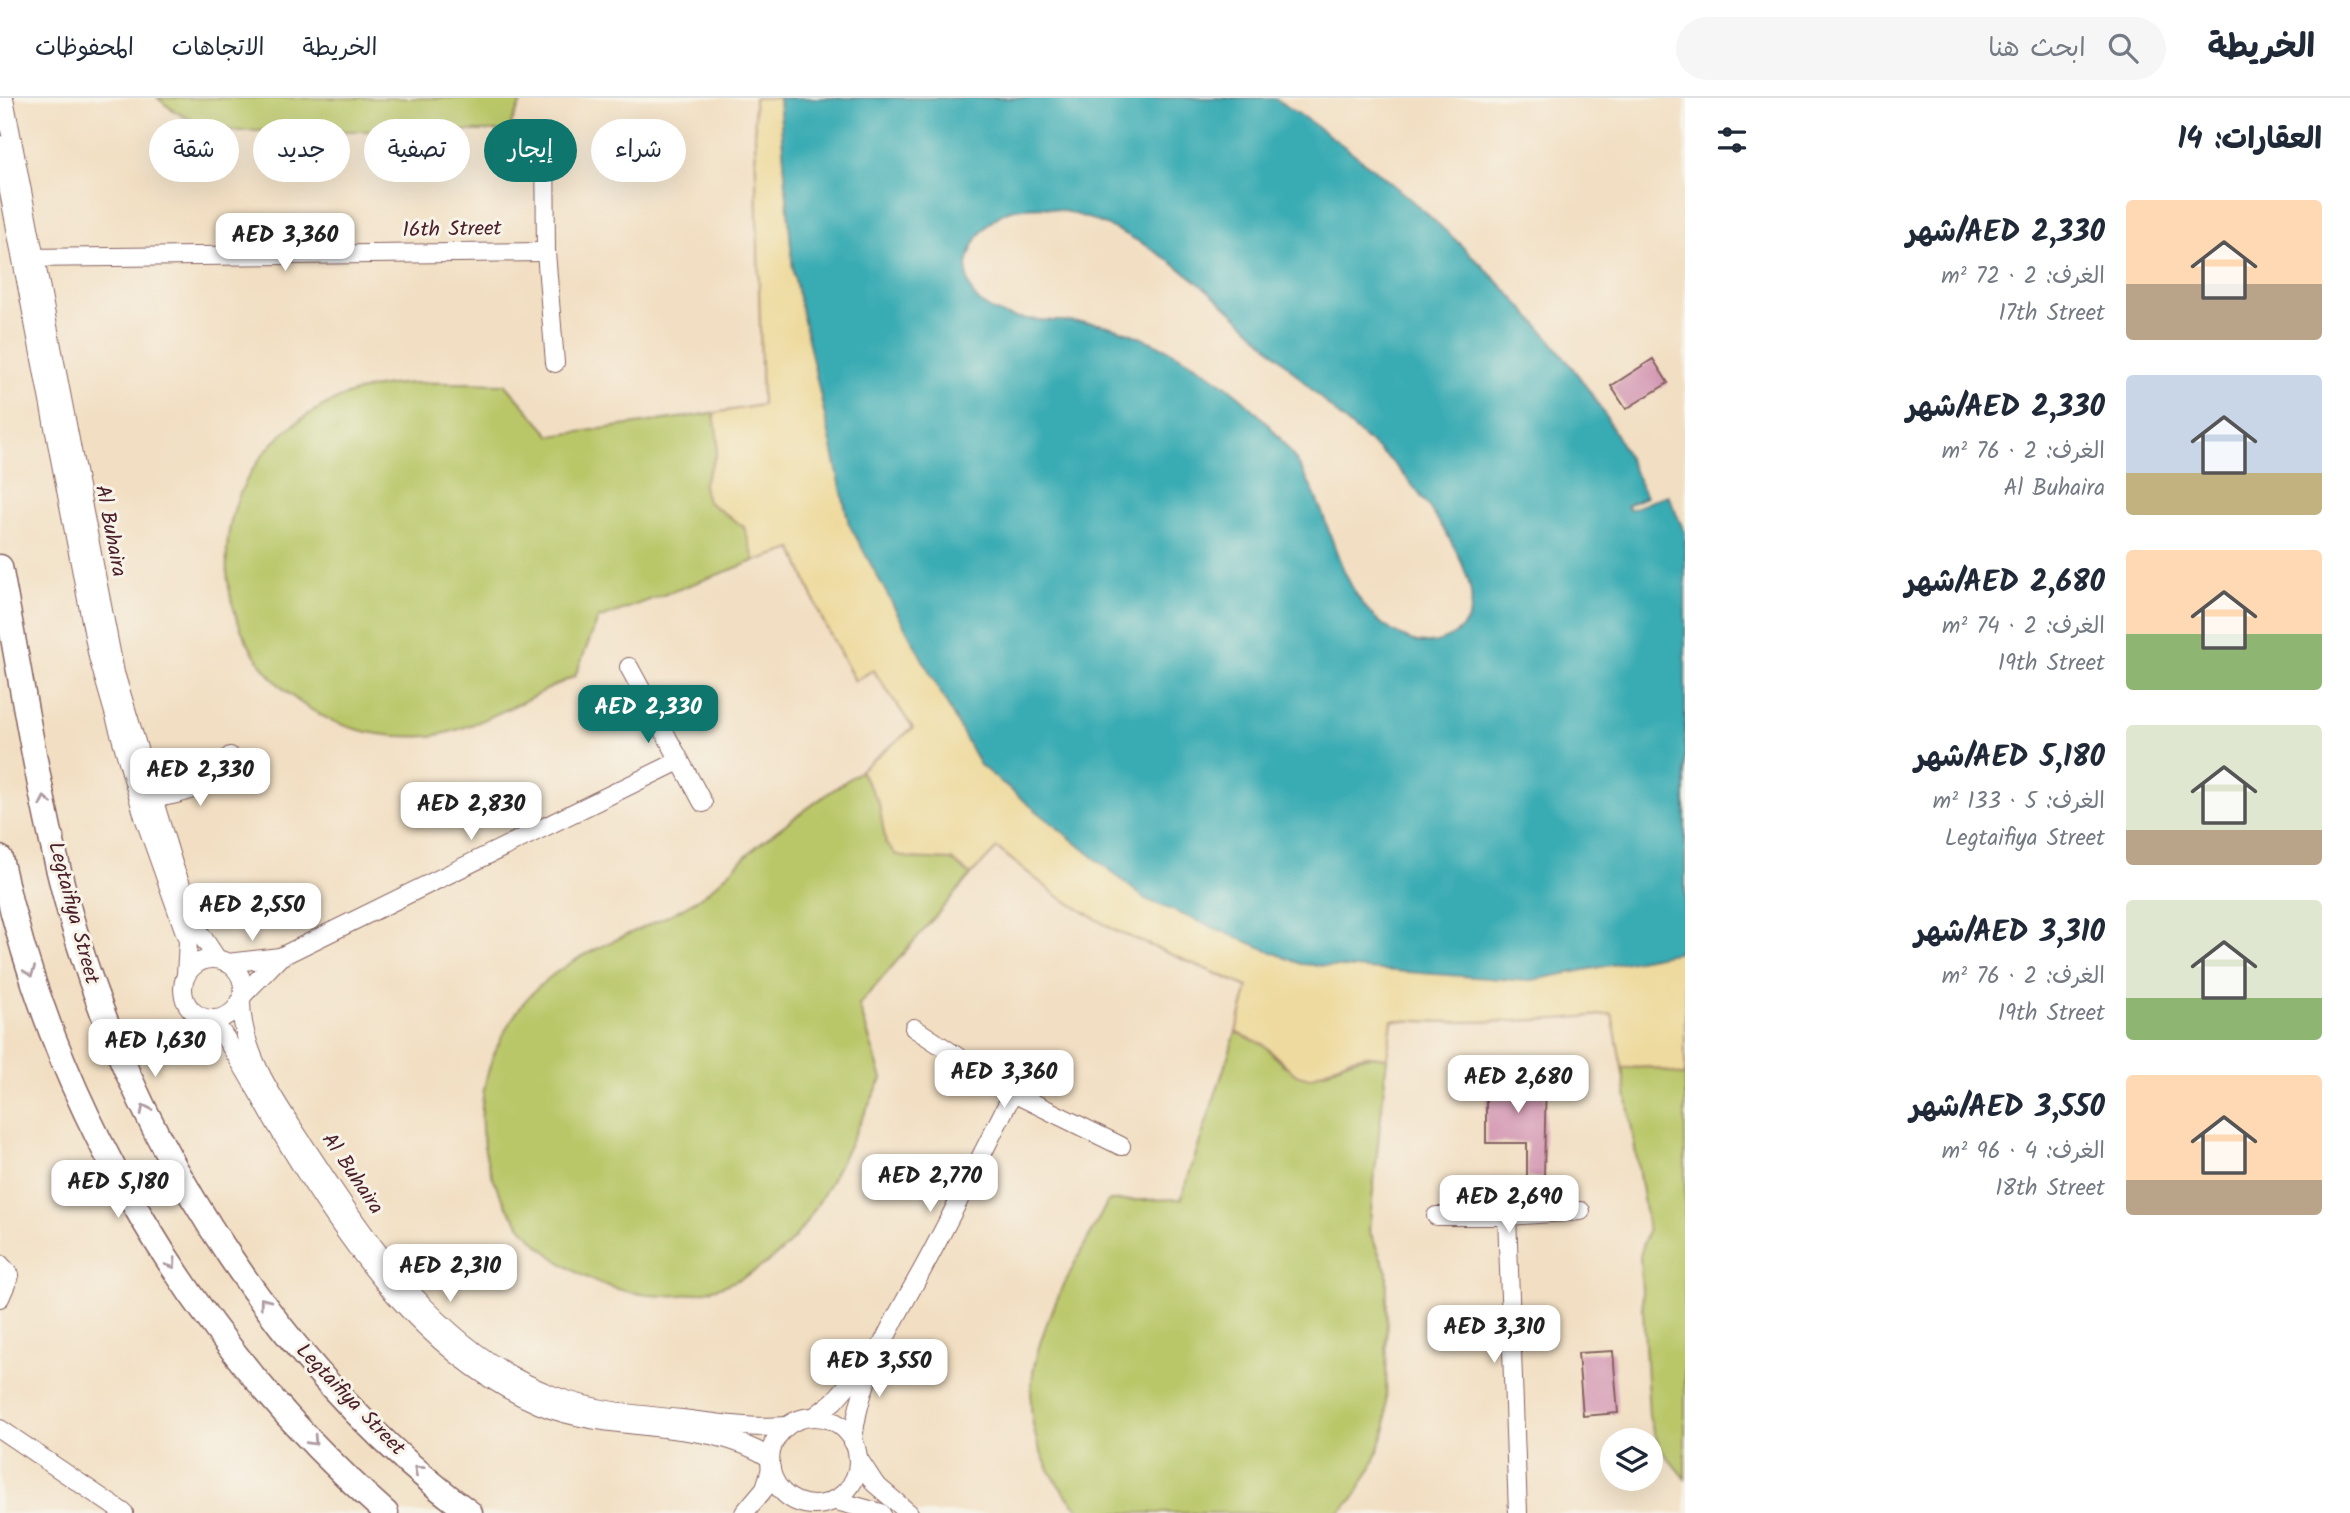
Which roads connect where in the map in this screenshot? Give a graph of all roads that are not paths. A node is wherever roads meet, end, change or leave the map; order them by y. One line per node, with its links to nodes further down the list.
1 (4, 98): 5 (street, Al Buhaira)
2 (0, 145): 5 (street, Al Buhaira)
3 (545, 182): 4 (street)
4 (546, 252): 5 (street, 16th Street); 6 (street)
5 (29, 257): 11 (street, Al Buhaira)
6 (555, 363)
7 (0, 567): 40 (street, Legtaifiya Street, one-way to 7)
8 (629, 667): 10 (street)
9 (230, 756): 11 (street)
10 (679, 761): 12 (street); 14 (street)
11 (147, 799): 15 (street, Al Buhaira); 16 (street, Al Buhaira)
12 (703, 803)
13 (0, 858): 39 (street, one-way to 39)
14 (280, 957): 15 (street); 17 (street)
15 (222, 961): 16 (street); 17 (street)
16 (187, 974): 18 (street)
17 (242, 998): 18 (street); 22 (street, Al Buhaira)
18 (212, 1019): 22 (street, Al Buhaira)
19 (914, 1028): 20 (street)
20 (1013, 1093): 21 (street); 28 (street)
21 (1121, 1146)
22 (307, 1161): 30 (street, Al Buhaira)
23 (1581, 1211): 25 (street)
24 (1436, 1216): 25 (street)
25 (1507, 1216): 44 (street)
26 (0, 1264): 27 (street)
27 (0, 1298)
28 (877, 1352): 29 (street); 33 (street)
29 (814, 1417): 31 (street); 33 (street)
30 (638, 1421): 31 (street, Al Buhaira); 34 (street, Al Buhaira)
31 (787, 1426): 34 (street)
32 (0, 1429): 38 (street)
33 (855, 1450): 35 (street); 43 (street)
34 (770, 1464): 36 (street); 37 (street)
35 (833, 1500): 36 (street); 42 (street)
36 (807, 1504): 41 (street)
37 (752, 1510)
38 (124, 1513)
39 (386, 1513)
40 (470, 1513)
41 (790, 1513)
42 (881, 1513)
43 (909, 1513)
44 (1518, 1513)

